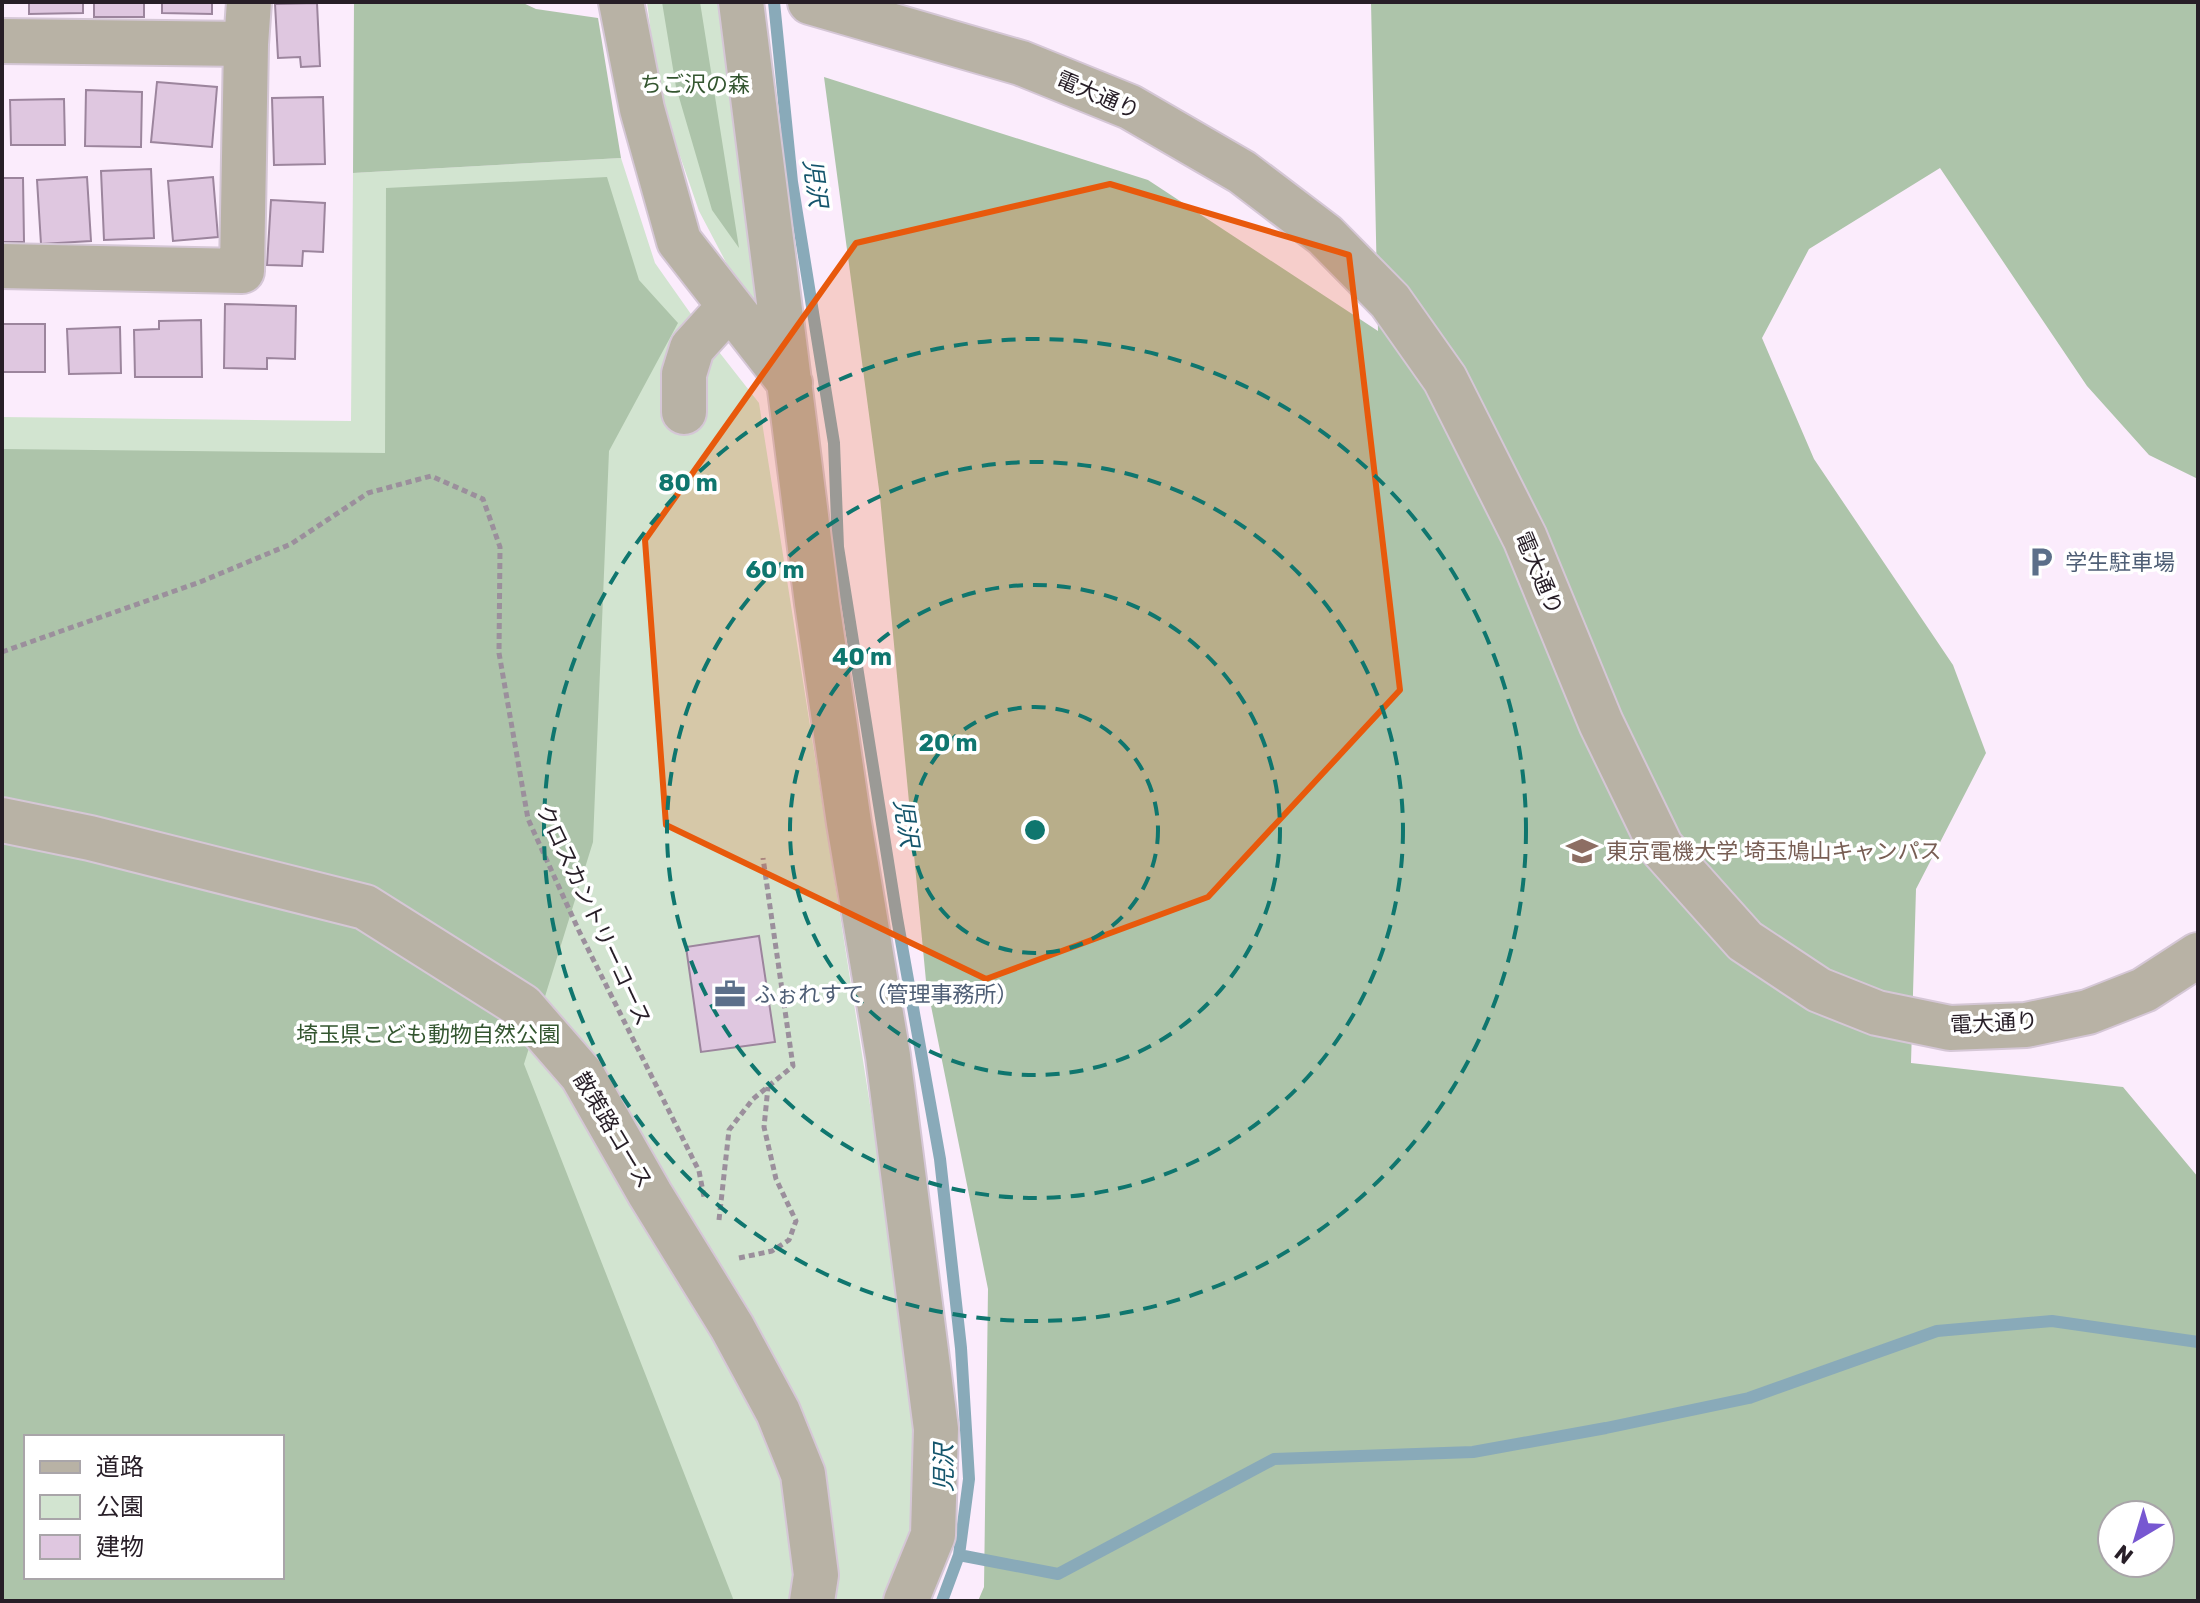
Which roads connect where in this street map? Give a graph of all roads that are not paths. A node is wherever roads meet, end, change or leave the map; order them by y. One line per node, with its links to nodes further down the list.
1 (621, 2): 7 (street)
2 (741, 2): 8 (street)
3 (810, 2): 11 (street, 電大通り)
4 (247, 23): 5 (street); 6 (street)
5 (2, 41)
6 (2, 266)
7 (730, 306): 8 (street); 9 (street)
8 (790, 383): 13 (street)
9 (684, 412)
10 (2, 820): 12 (street, 散策路コース)
11 (2198, 955)
12 (812, 1601)
13 (906, 1601)

